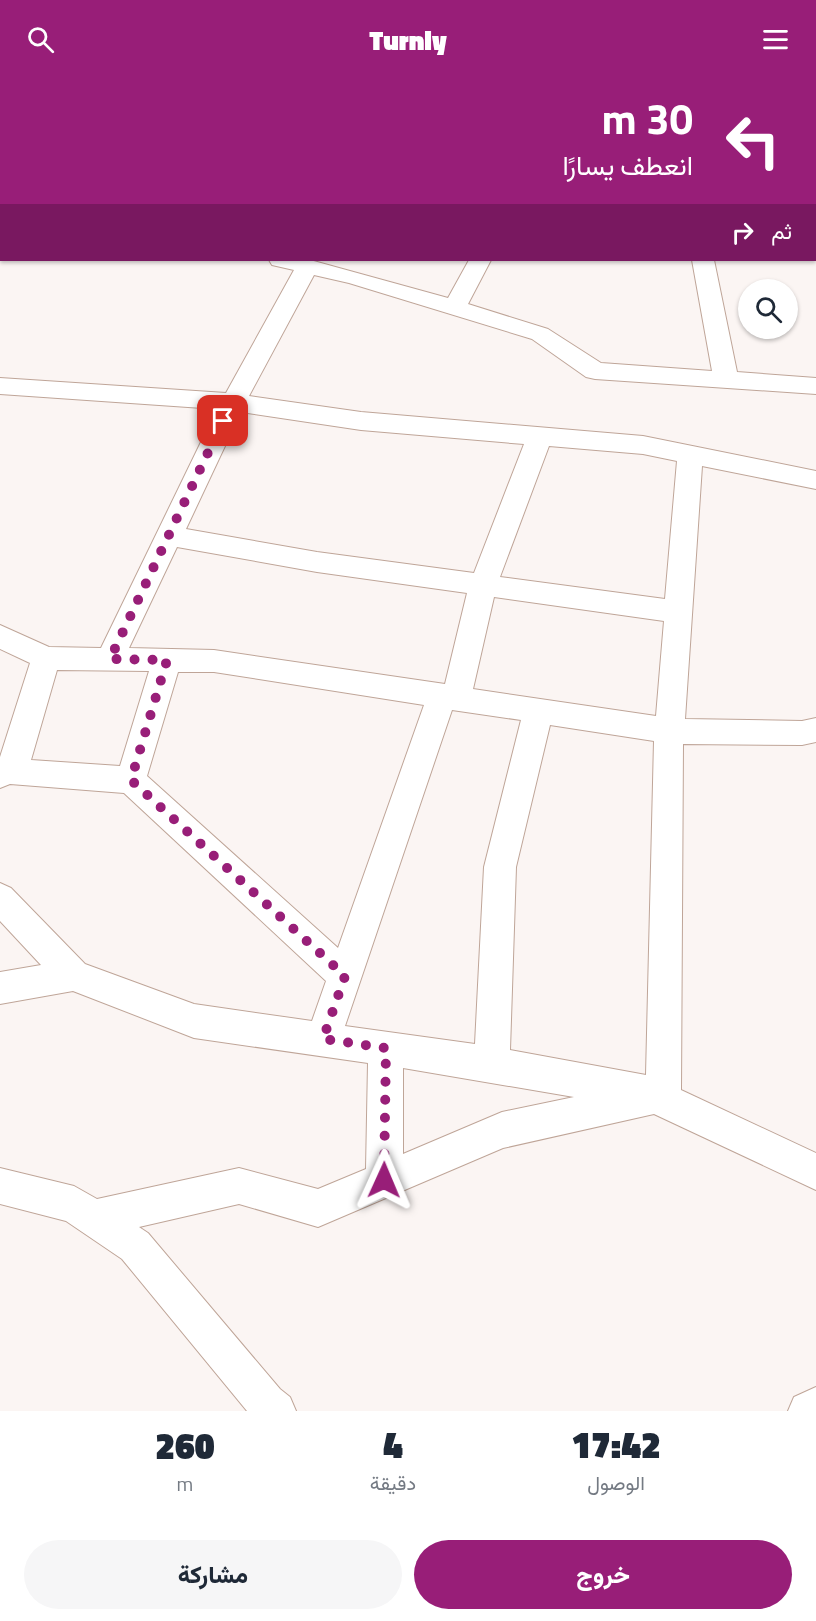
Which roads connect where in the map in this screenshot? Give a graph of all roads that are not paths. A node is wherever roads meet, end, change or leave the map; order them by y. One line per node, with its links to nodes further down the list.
1 (285, 261): 4 (street)
2 (479, 261): 5 (street)
3 (703, 261): 6 (street)
4 (308, 266): 5 (street); 9 (street)
5 (454, 308): 6 (street)
6 (726, 380): 8 (street)
7 (0, 386): 9 (street)
8 (816, 386)
9 (232, 402): 10 (street); 13 (street)
10 (540, 436): 11 (street); 14 (street)
11 (690, 455): 12 (street); 15 (street)
12 (816, 480)
13 (169, 536): 14 (street); 18 (street)
14 (483, 585): 15 (street); 20 (street)
15 (679, 612): 23 (street)
16 (0, 636): 17 (street)
17 (46, 658): 18 (street); 24 (street)
18 (110, 659): 19 (street)
19 (167, 660): 20 (street); 25 (street)
20 (449, 697): 21 (street); 28 (street)
21 (538, 711): 23 (street); 32 (street)
22 (816, 730): 23 (street)
23 (670, 731): 33 (street)
24 (2, 773): 25 (street)
25 (131, 780): 28 (street)
26 (0, 898): 27 (street)
27 (73, 975): 29 (street); 30 (street)
28 (345, 976): 30 (street)
29 (0, 988)
30 (323, 1039): 31 (street)
31 (386, 1048): 32 (street); 35 (street)
32 (492, 1064): 33 (street)
33 (663, 1096): 34 (street); 35 (street)
34 (816, 1172)
35 (384, 1180): 37 (street)
36 (0, 1186): 37 (street)
37 (94, 1218): 39 (street)
38 (816, 1407): 40 (street)
39 (276, 1411)
40 (808, 1411)

